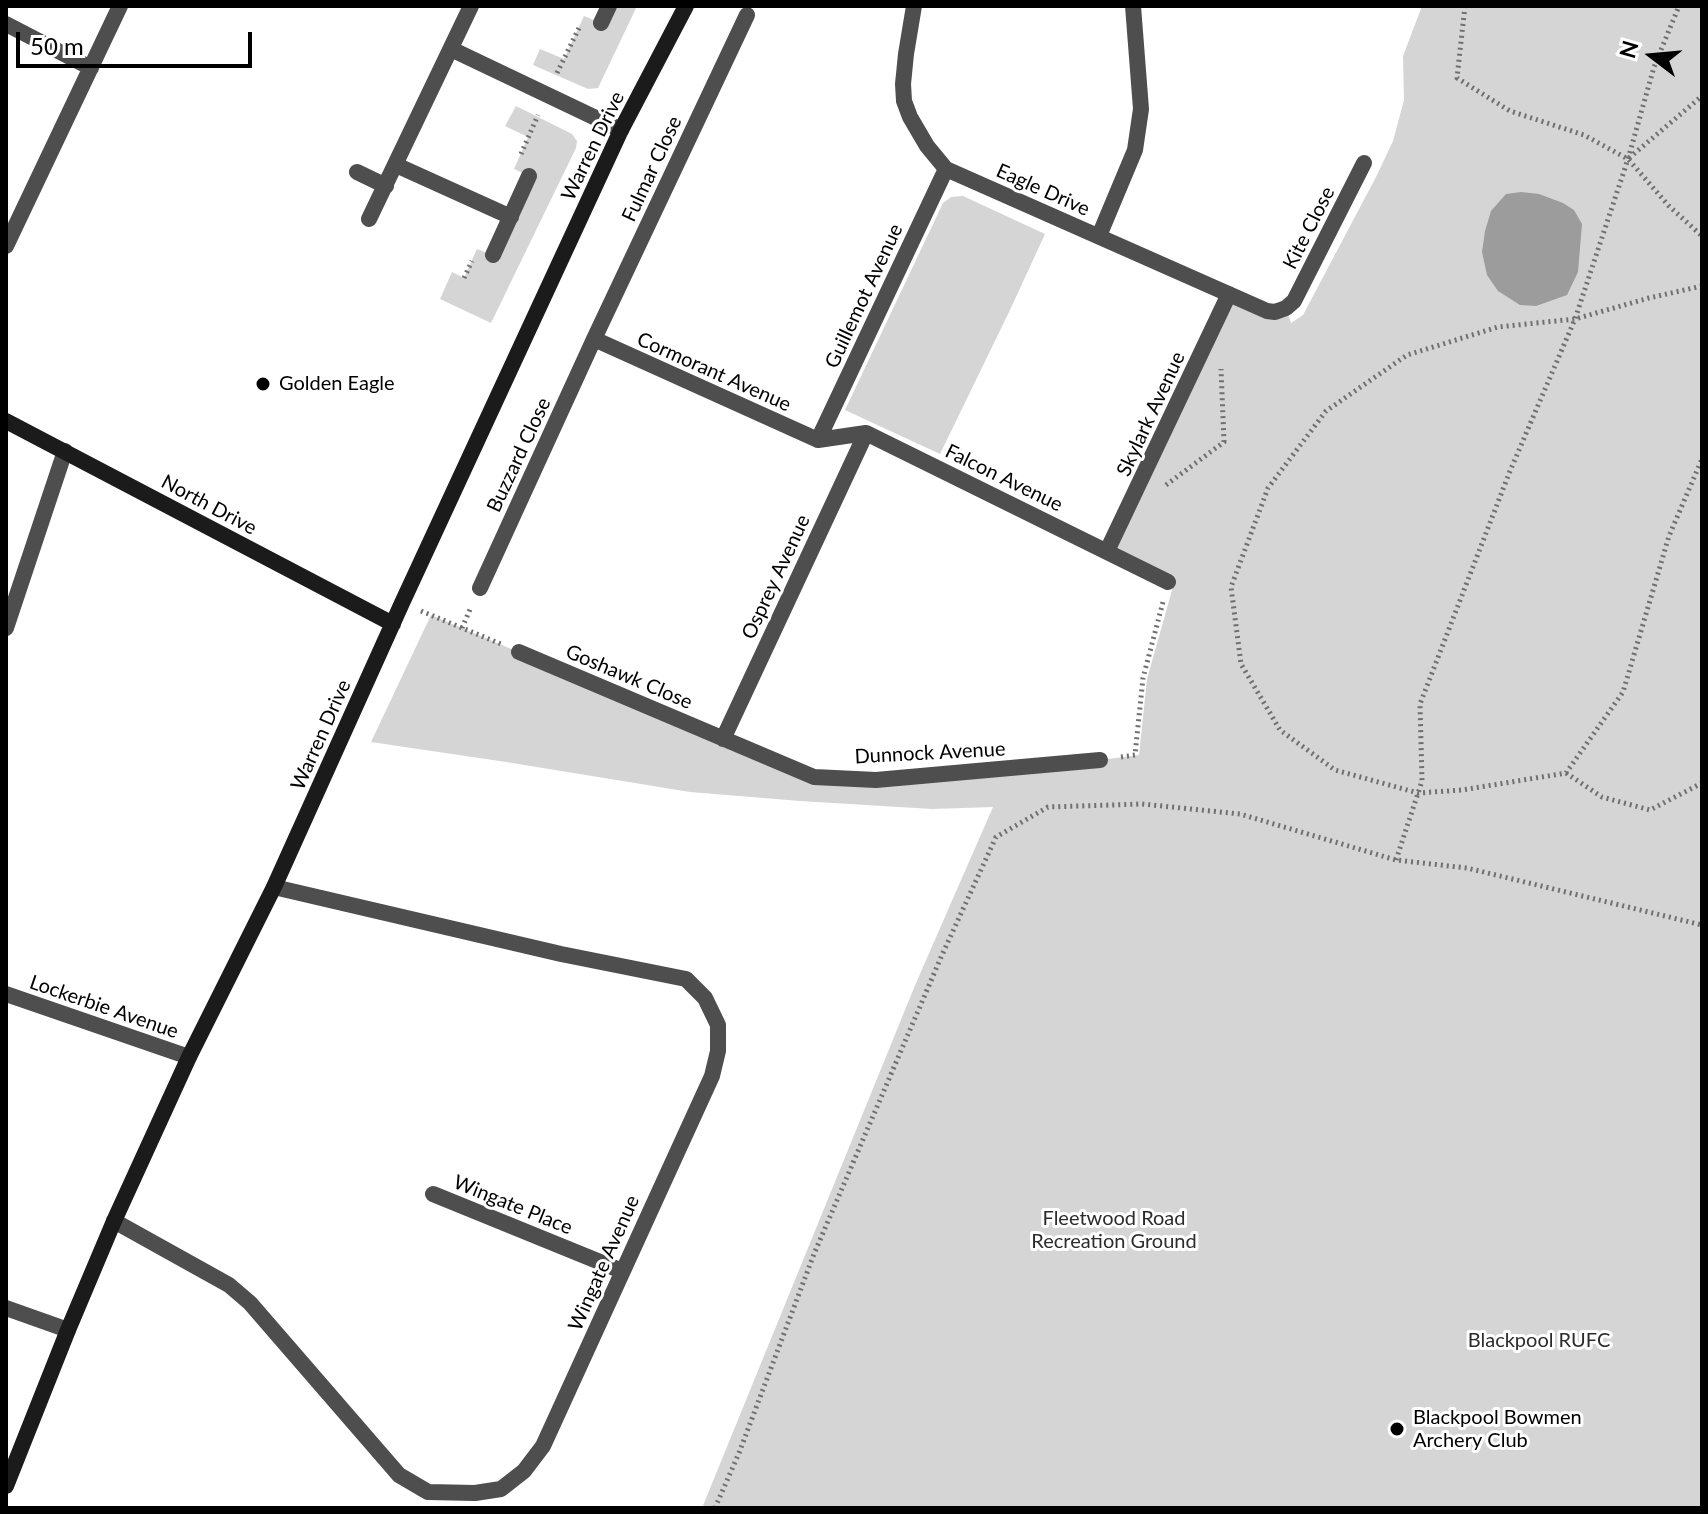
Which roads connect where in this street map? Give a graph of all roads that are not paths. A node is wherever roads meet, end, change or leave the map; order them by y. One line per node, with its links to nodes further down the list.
1 (120, 6): 11 (street)
2 (471, 6): 10 (street)
3 (609, 6): 8 (street)
4 (686, 6): 12 (main road, Warren Drive)
5 (914, 6): 15 (street, Eagle Drive)
6 (1133, 6): 21 (street)
7 (747, 15): 26 (street, Fulmar Close)
8 (601, 23)
9 (6, 24): 11 (street)
10 (451, 49): 12 (street); 14 (street)
11 (91, 68): 22 (street)
12 (621, 130): 34 (main road, Warren Drive)
13 (1364, 163): 25 (street, Kite Close)
14 (396, 165): 18 (street); 19 (street)
15 (946, 169): 21 (street, Eagle Drive); 29 (street, Guillemot Avenue)
16 (357, 172): 18 (street)
17 (529, 176): 19 (street)
18 (386, 186): 20 (street)
19 (511, 217): 23 (street)
20 (369, 219)
21 (1099, 236): 24 (street, Eagle Drive)
22 (6, 246)
23 (493, 255)
24 (1229, 294): 25 (street, Eagle Drive); 31 (street, Skylark Avenue)
25 (1286, 308)
26 (594, 339): 29 (street, Cormorant Avenue); 33 (street, Buzzard Close)
27 (6, 421): 30 (main road, North Drive)
28 (866, 433): 29 (street); 31 (street, Falcon Avenue); 37 (street, Osprey Avenue)
29 (818, 440)
30 (65, 451): 34 (main road, North Drive); 35 (street)
31 (1107, 551): 32 (street, Falcon Avenue)
32 (1168, 582)
33 (480, 588)
34 (393, 624): 39 (main road, Warren Drive)
35 (6, 628)
36 (519, 652): 37 (street, Goshawk Close)
37 (723, 739): 38 (street, Dunnock Avenue)
38 (1100, 760)
39 (274, 887): 41 (main road, Warren Drive); 44 (street, Wingate Avenue)
40 (6, 994): 41 (street, Lockerbie Avenue)
41 (189, 1057): 43 (main road, Warren Drive)
42 (433, 1194): 44 (street, Wingate Place)
43 (114, 1221): 44 (street, Wingate Avenue); 46 (main road, Warren Drive)
44 (622, 1271)
45 (6, 1308): 46 (street)
46 (68, 1330): 47 (main road, Warren Drive)
47 (6, 1486)

